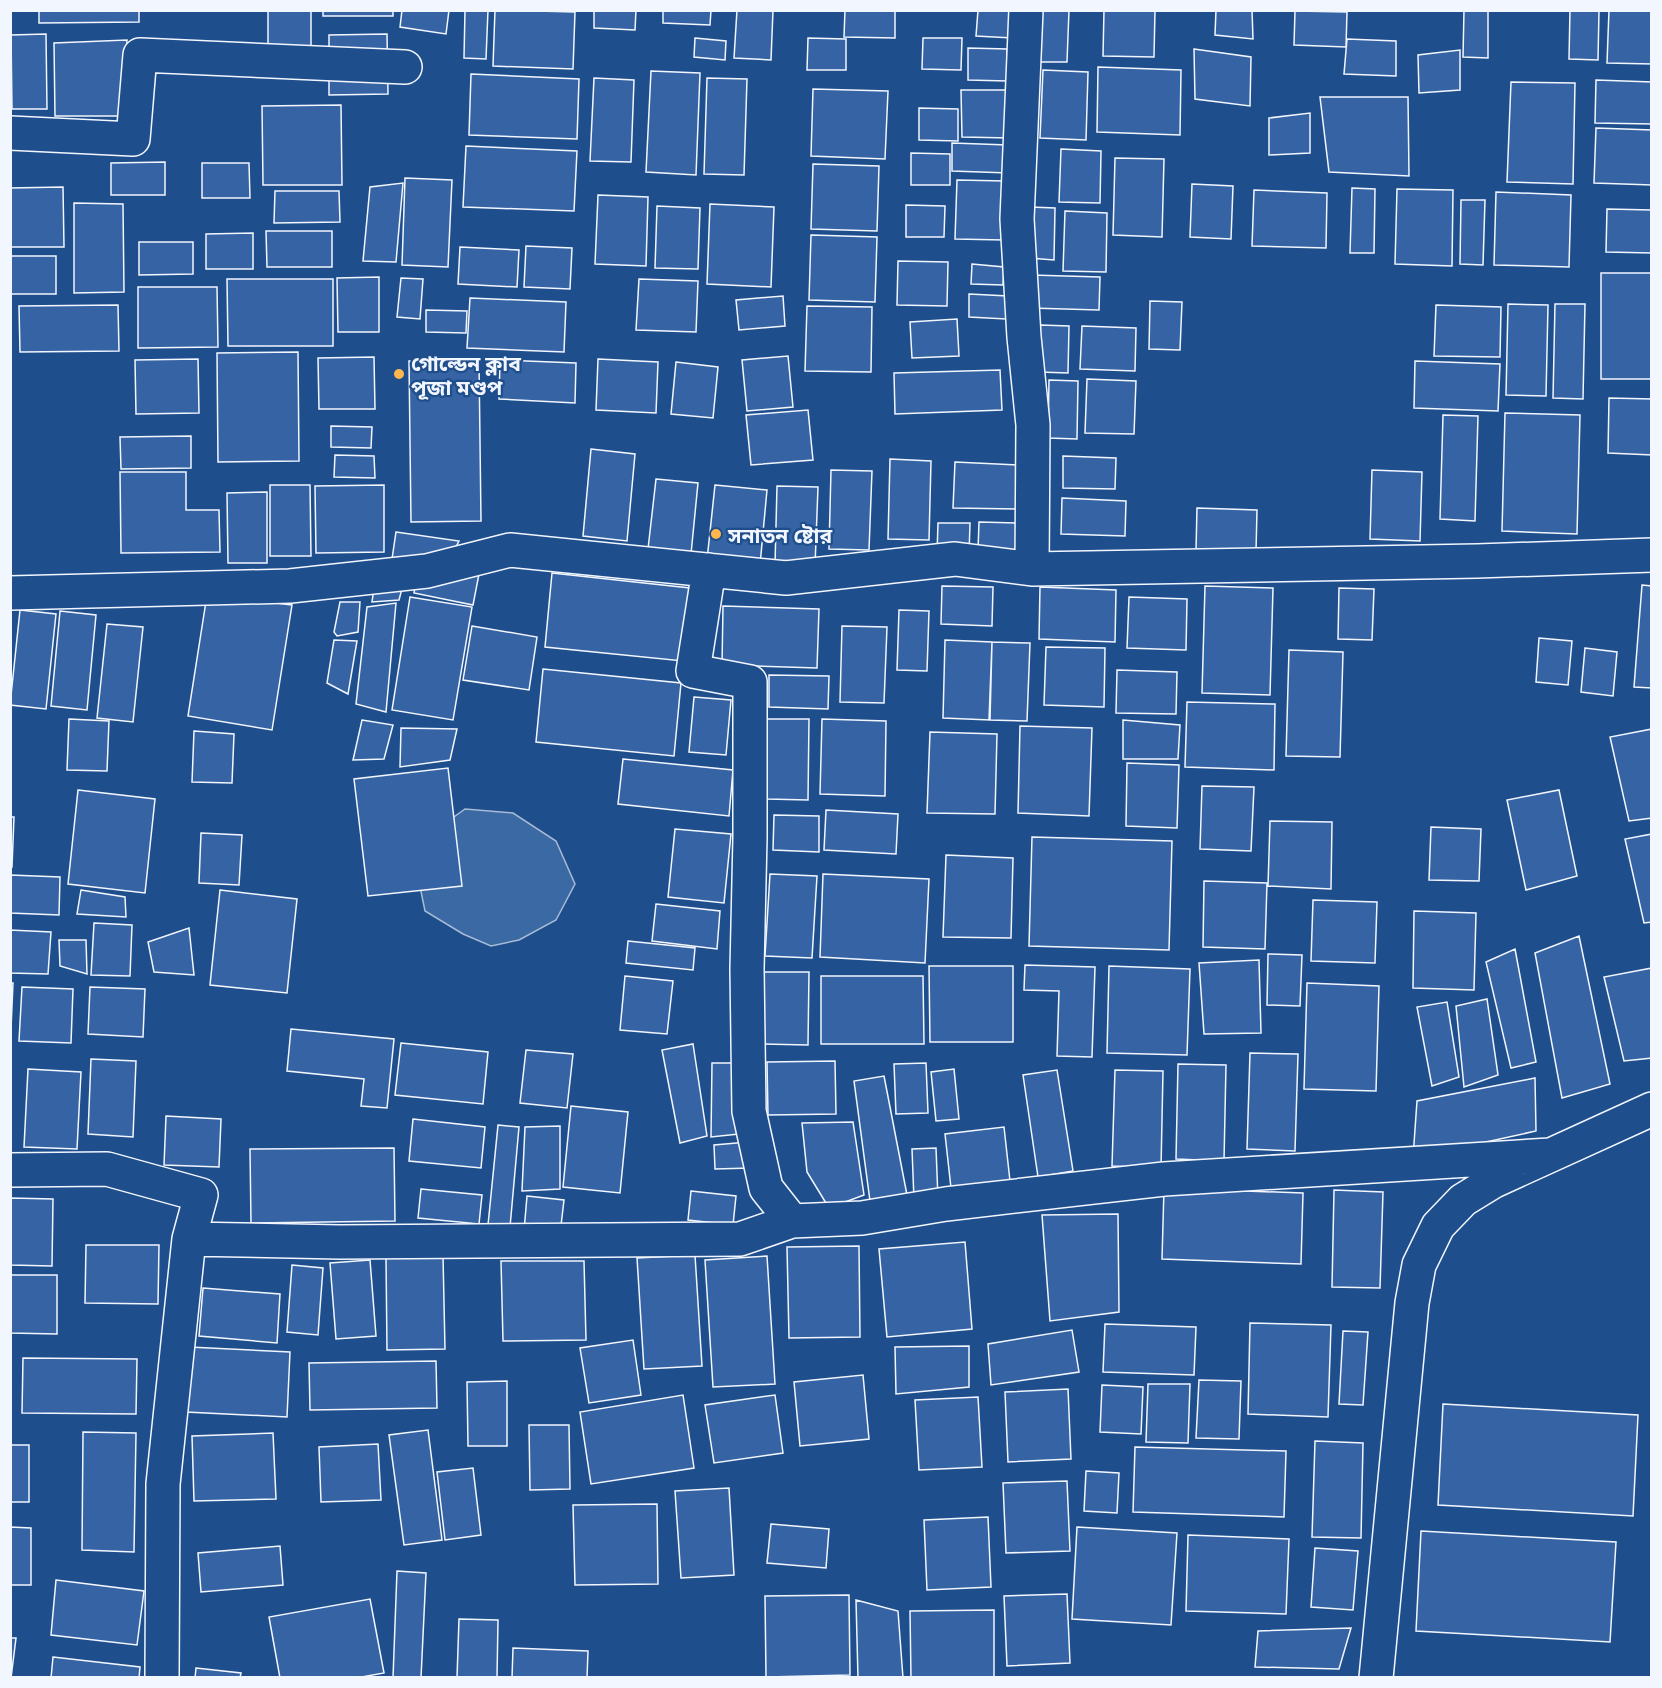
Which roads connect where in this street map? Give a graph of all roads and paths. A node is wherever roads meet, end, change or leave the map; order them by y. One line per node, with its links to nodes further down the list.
1 (1026, 10): 5 (street)
2 (405, 67): 3 (street)
3 (10, 134)
4 (1652, 555): 5 (street)
5 (1032, 569): 6 (street)
6 (709, 570): 7 (street); 11 (street)
7 (10, 593)
8 (1652, 1109): 9 (street)
9 (1550, 1155): 11 (street); 14 (street)
10 (10, 1170): 12 (street)
11 (792, 1221): 12 (street)
12 (189, 1239): 13 (street)
13 (162, 1677)
14 (1376, 1677)

